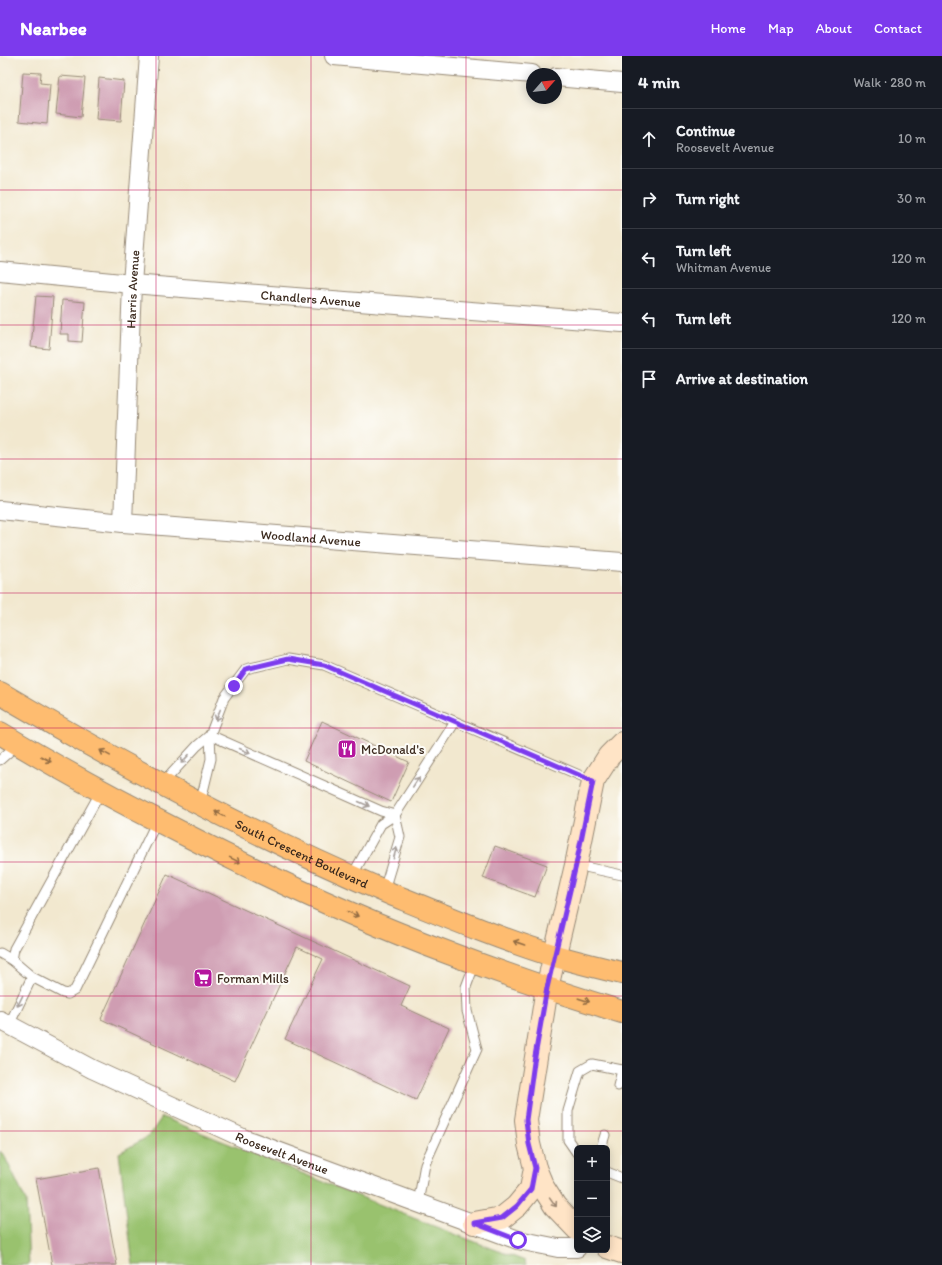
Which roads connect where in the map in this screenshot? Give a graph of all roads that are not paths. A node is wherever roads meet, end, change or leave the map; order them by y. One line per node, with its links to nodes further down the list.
1 (149, 56): 7 (street, Harris Avenue)
2 (334, 56): 3 (street)
3 (526, 73)
4 (562, 78): 5 (street)
5 (622, 83)
6 (0, 271): 7 (street, Chandlers Avenue)
7 (132, 284): 8 (street, Chandlers Avenue); 10 (street, Harris Avenue)
8 (622, 323)
9 (0, 510): 10 (street, Woodland Avenue)
10 (122, 523): 11 (street, Woodland Avenue)
11 (622, 562)
12 (0, 693): 20 (highway, South Crescent Boulevard, one-way to 12)
13 (455, 722): 15 (lane, one-way to 15); 19 (lane); 23 (lane, one-way to 13)
14 (0, 733): 17 (highway)
15 (210, 736): 20 (lane, one-way to 20); 22 (lane); 23 (lane, one-way to 23)
16 (622, 743): 19 (main road)
17 (18, 744): 18 (lane); 21 (highway, one-way to 21)
18 (0, 760)
19 (593, 781): 25 (main road)
20 (161, 785): 22 (highway, South Crescent Boulevard)
21 (102, 791): 24 (highway); 31 (lane)
22 (200, 804): 27 (highway, South Crescent Boulevard, one-way to 22)
23 (395, 815): 27 (lane); 28 (lane, one-way to 23)
24 (157, 820): 32 (highway, one-way to 32); 34 (lane)
25 (576, 865): 26 (lane); 30 (main road)
26 (622, 875)
27 (352, 876): 28 (highway, South Crescent Boulevard)
28 (384, 890): 30 (highway, South Crescent Boulevard, one-way to 28)
29 (0, 953): 31 (lane)
30 (555, 956): 33 (highway, South Crescent Boulevard); 35 (main road)
31 (12, 960): 34 (lane)
32 (475, 963): 35 (highway); 46 (lane)
33 (622, 973)
34 (32, 978): 37 (lane, one-way to 37)
35 (547, 988): 36 (highway, one-way to 36); 43 (main road)
36 (622, 1012)
37 (4, 1022): 46 (street, Roosevelt Avenue)
38 (622, 1070): 39 (lane); 42 (lane)
39 (618, 1086)
40 (605, 1135): 41 (lane)
41 (602, 1145)
42 (574, 1149)
43 (535, 1168): 47 (main road); 48 (main road, one-way to 48)
44 (610, 1173): 45 (lane)
45 (622, 1178)
46 (418, 1203): 47 (street, Roosevelt Avenue)
47 (474, 1223): 49 (street, Roosevelt Avenue)
48 (574, 1226)
49 (574, 1248)
50 (610, 1248): 51 (main road)
51 (622, 1252)

